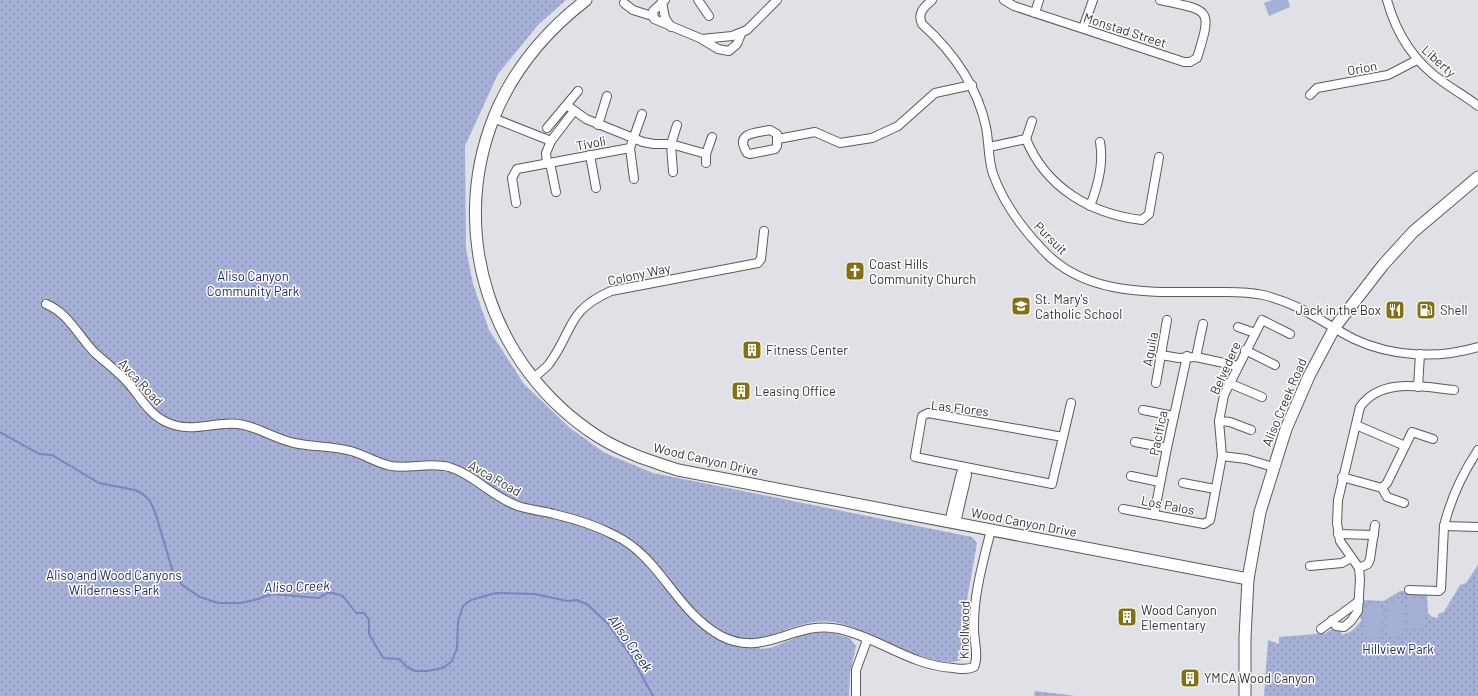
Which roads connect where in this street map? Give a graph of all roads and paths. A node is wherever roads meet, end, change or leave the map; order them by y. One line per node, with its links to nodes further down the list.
1 (586, 0): 27 (main road, Wood Canyon Drive)
2 (698, 0): 14 (street)
3 (777, 0): 17 (street)
4 (932, 0): 20 (street, Pursuit)
5 (1004, 0): 12 (street, Monstad Street)
6 (1039, 0): 12 (street)
7 (1093, 0): 16 (street)
8 (1160, 0): 16 (street, Monstad Street)
9 (1387, 0): 19 (street, Liberty)
10 (664, 1): 13 (street); 15 (street)
11 (624, 3): 13 (street)
12 (1035, 13): 16 (street, Monstad Street)
13 (652, 16): 15 (street)
14 (709, 16)
15 (671, 27): 18 (street)
16 (1083, 28)
17 (741, 34): 18 (street); 18 (street)
18 (702, 39)
19 (1417, 60): 22 (street, Orion); 24 (street, Liberty)
20 (972, 85): 34 (street); 39 (street, Pursuit)
21 (578, 91): 25 (street)
22 (1310, 95)
23 (607, 96): 29 (street)
24 (1478, 106)
25 (571, 108): 29 (street, Tivoli); 31 (street); 36 (street, Tivoli)
26 (642, 114): 33 (street)
27 (493, 118): 36 (street); 69 (main road, Wood Canyon Drive)
28 (1032, 122): 35 (street)
29 (598, 125): 33 (street, Tivoli)
30 (677, 125): 38 (street)
31 (547, 128)
32 (712, 137): 41 (street)
33 (634, 138): 38 (street, Tivoli); 40 (street)
34 (778, 139)
35 (1026, 139): 39 (street); 52 (street)
36 (550, 141): 44 (street, Tivoli)
37 (1100, 142): 52 (street)
38 (671, 144): 41 (street, Tivoli); 46 (street)
39 (989, 147): 58 (street, Pursuit)
40 (630, 148): 42 (street, Tivoli); 48 (street)
41 (706, 154): 45 (street)
42 (590, 155): 44 (street, Tivoli); 49 (street)
43 (1159, 157): 52 (street)
44 (549, 163): 50 (street); 51 (street, Tivoli)
45 (706, 163)
46 (673, 172)
47 (1478, 178): 58 (main road, Aliso Creek Road)
48 (634, 179)
49 (596, 188)
50 (556, 192)
51 (516, 203)
52 (1090, 206)
53 (764, 231): 69 (street, Colony Way)
54 (46, 304): 115 (street, Avca Road)
55 (1167, 320): 64 (street, Aguila)
56 (1203, 324): 66 (street)
57 (1238, 327): 59 (street)
58 (1335, 328): 63 (street, Pursuit); 88 (main road, Aliso Creek Road)
59 (1254, 333): 60 (street, Belvedere); 62 (street, Belvedere)
60 (1290, 334)
61 (1478, 347): 63 (street, Pursuit)
62 (1246, 350): 67 (street); 68 (street, Belvedere)
63 (1420, 354): 72 (street)
64 (1161, 355): 65 (street); 70 (street, Aguila)
65 (1187, 356): 66 (street); 77 (street, Pacifica)
66 (1196, 357): 68 (street)
67 (1275, 365)
68 (1238, 366): 71 (street, Belvedere)
69 (533, 378): 99 (main road, Wood Canyon Drive)
70 (1156, 383)
71 (1230, 383): 74 (street); 78 (street, Belvedere)
72 (1418, 386): 73 (street); 79 (street)
73 (1454, 390)
74 (1262, 397)
75 (1071, 403): 81 (street, Las Flores)
76 (1143, 410): 77 (street)
77 (1174, 416): 85 (street, Pacifica)
78 (1219, 421): 80 (street); 87 (street, Belvedere)
79 (1356, 425): 84 (street); 91 (street)
80 (1251, 430)
81 (1063, 437): 89 (street, Las Flores); 89 (street, Las Flores)
82 (1433, 439): 84 (street)
83 (1135, 442): 85 (street)
84 (1405, 446): 94 (street)
85 (1167, 448): 92 (street, Pacifica)
86 (1478, 450): 102 (street)
87 (1222, 456): 88 (street); 95 (street, Belvedere)
88 (1272, 467): 110 (main road, Aliso Creek Road)
89 (965, 468): 99 (street)
90 (1131, 476): 92 (street)
91 (1342, 476): 94 (street); 105 (street)
92 (1160, 482): 98 (street, Pacifica)
93 (1183, 483): 95 (street)
94 (1382, 488): 96 (street)
95 (1215, 489): 100 (street, Belvedere)
96 (1404, 503)
97 (1123, 508): 98 (street, Los Palos)
98 (1154, 515): 100 (street, Los Palos)
99 (953, 522): 104 (main road, Wood Canyon Drive)
100 (1207, 523)
101 (1375, 525): 106 (street)
102 (1444, 526): 103 (street); 111 (street)
103 (1478, 527)
104 (991, 530): 110 (main road, Wood Canyon Drive); 115 (street, Knollwood)
105 (1338, 534): 106 (street); 107 (street)
106 (1374, 535): 109 (street)
107 (1351, 558): 108 (street); 109 (street)
108 (1310, 566)
109 (1359, 568): 112 (street)
110 (1248, 579): 117 (main road, Aliso Creek Road)
111 (1409, 590)
112 (1359, 601): 113 (street); 113 (street)
113 (1332, 620): 114 (street)
114 (1321, 629)
115 (867, 640): 116 (street)
116 (856, 696)
117 (1245, 696)

